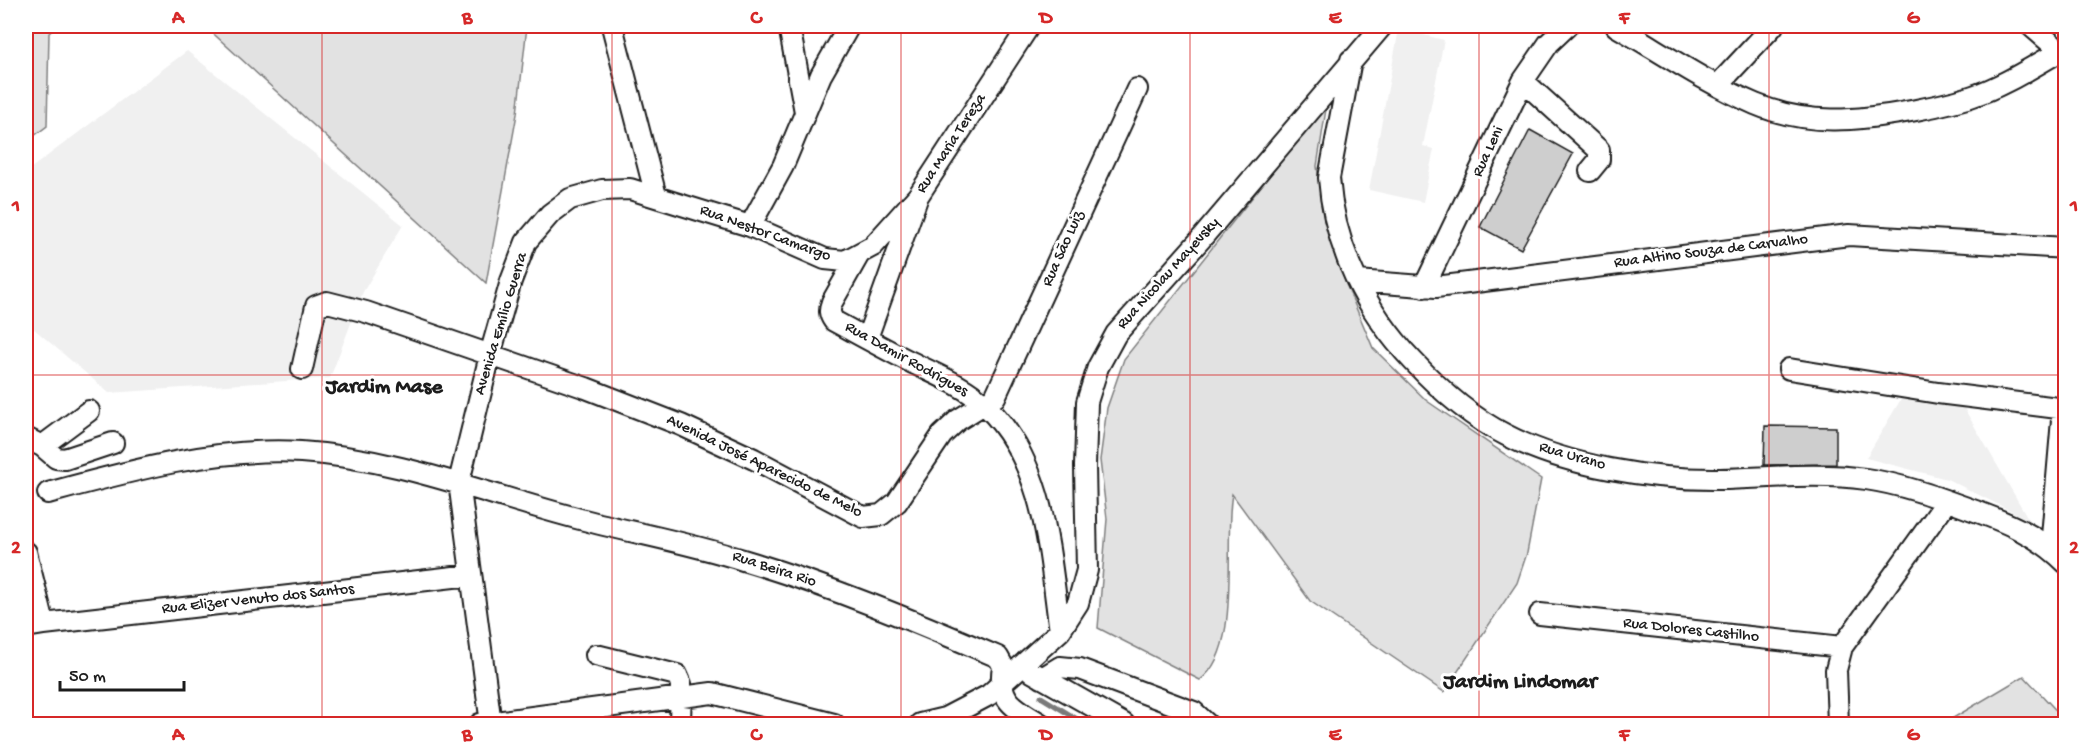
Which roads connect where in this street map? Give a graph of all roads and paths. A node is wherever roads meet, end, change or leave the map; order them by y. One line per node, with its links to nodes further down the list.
1 (612, 26): 17 (street)
2 (789, 26): 15 (street)
3 (849, 26): 15 (street)
4 (1029, 26): 18 (street, Rua Maria Tereza)
5 (1382, 26): 11 (street, Rua Nicolau Mayevsky)
6 (1567, 26): 12 (street, Rua Leni)
7 (1616, 26): 13 (street)
8 (1773, 26): 13 (street)
9 (2031, 26): 10 (street)
10 (2063, 50): 13 (street)
11 (1351, 60): 22 (street, Rua Urano); 42 (street, Rua Nicolau Mayevsky)
12 (1523, 81): 16 (street); 23 (street, Rua Leni)
13 (1718, 85)
14 (1137, 89): 28 (street, Rua São Luiz)
15 (805, 112): 19 (street)
16 (1590, 171)
17 (656, 196): 19 (street, Rua Nestor Camargo); 25 (street, Avenida Emílio Guerra)
18 (918, 196): 21 (street); 24 (street, Rua Maria Tereza)
19 (750, 226): 21 (street, Rua Nestor Camargo)
20 (2066, 248): 23 (street, Rua Altino Souza de Carvalho)
21 (858, 256): 24 (street, Rua Damir Rodrigues)
22 (1357, 281): 23 (street, Rua Altino Souza de Carvalho); 35 (street, Rua Urano)
23 (1424, 286)
24 (867, 338): 28 (street, Rua Damir Rodrigues)
25 (490, 355): 26 (street, Avenida José Aparecido de Melo); 28 (street, Avenida José Aparecido de Melo); 33 (street, Avenida Emílio Guerra)
26 (302, 369)
27 (1789, 369): 29 (street)
28 (985, 405): 42 (street, Rua Damir Rodrigues)
29 (2064, 409): 36 (street)
30 (89, 411): 31 (street)
31 (34, 442): 32 (street)
32 (113, 443)
33 (459, 482): 34 (street); 39 (street); 47 (street, Rua Beira Rio)
34 (48, 493)
35 (1947, 501): 36 (street, Rua Urano); 43 (street)
36 (2051, 548): 38 (street, Rua Urano)
37 (26, 552): 41 (street)
38 (2066, 563)
39 (471, 575): 41 (street, Rua Elizer Venuto dos Santos); 50 (street)
40 (1540, 614): 43 (street, Rua Dolores Castilho)
41 (35, 626)
42 (1060, 631): 45 (street, Rua Nicolau Mayevsky)
43 (1842, 647): 57 (street)
44 (596, 655): 48 (street)
45 (1019, 665): 46 (street); 47 (street, Rua Nicolau Mayevsky)
46 (1042, 678): 55 (street); 56 (street)
47 (1000, 684): 49 (street, Rua Nicolau Mayevsky); 54 (street)
48 (680, 697): 50 (street); 51 (street); 52 (street)
49 (947, 721): 53 (street, Rua Nicolau Mayevsky)
50 (487, 724)
51 (680, 724)
52 (834, 724)
53 (920, 724)
54 (1041, 724)
55 (1124, 724)
56 (1207, 724)
57 (1838, 724)

